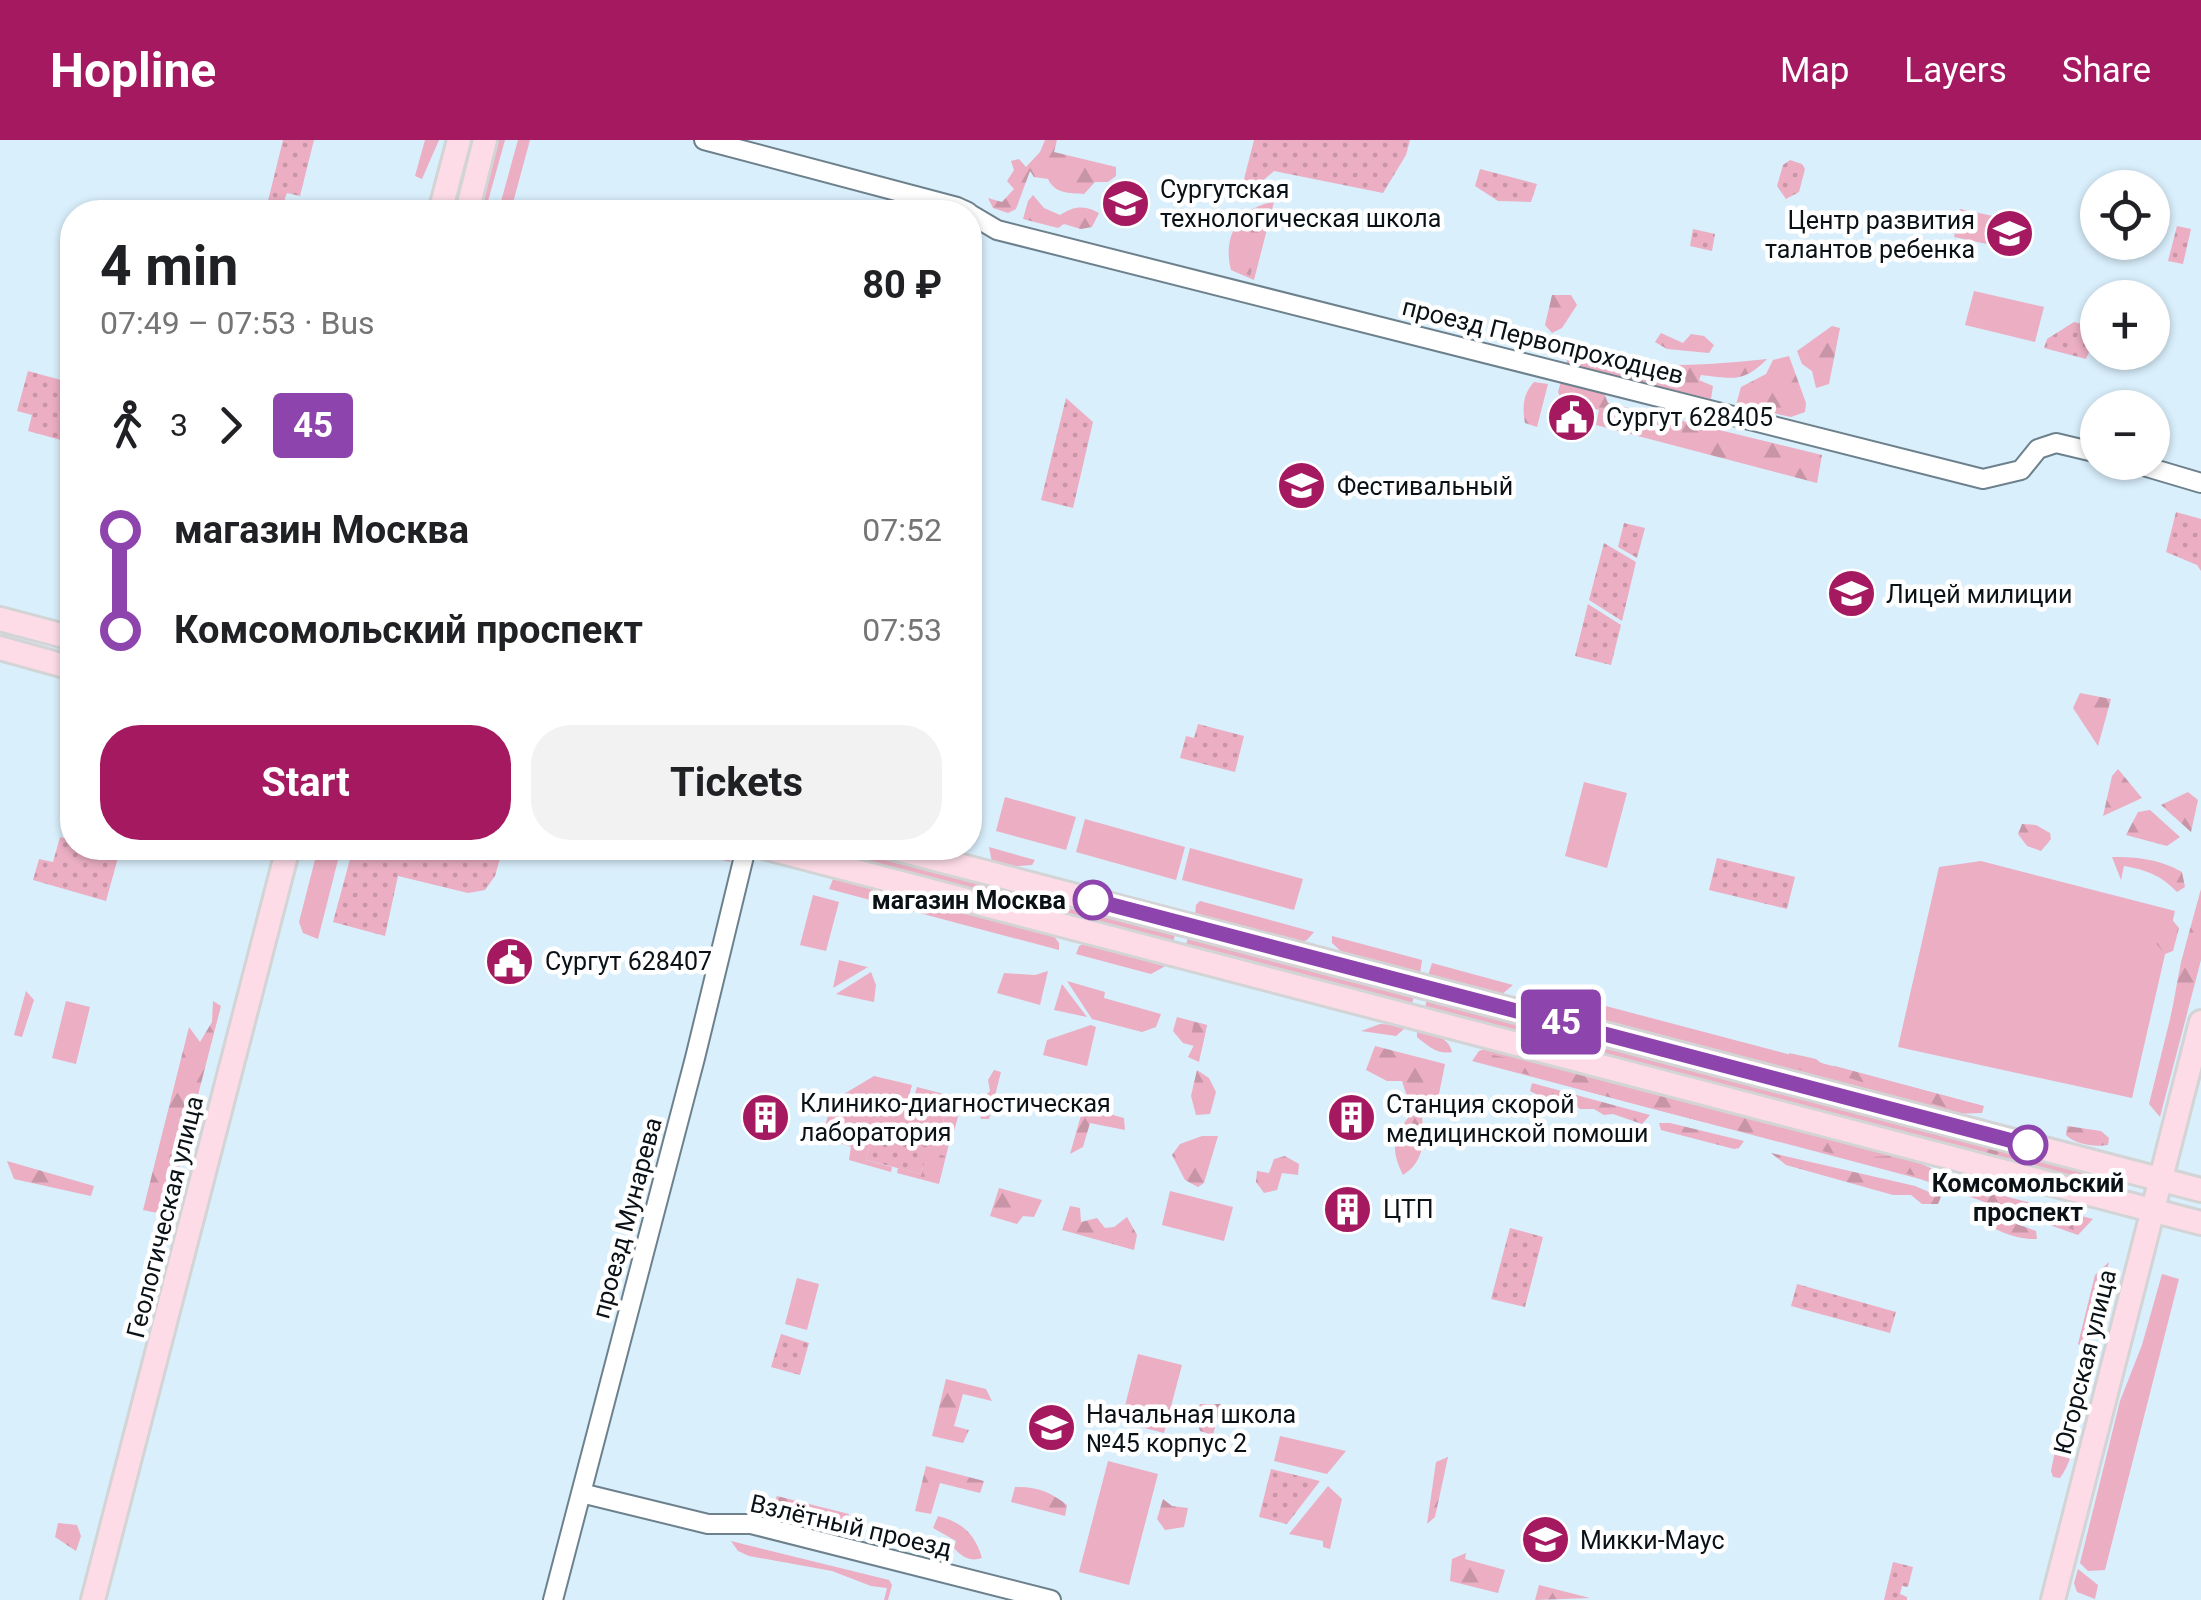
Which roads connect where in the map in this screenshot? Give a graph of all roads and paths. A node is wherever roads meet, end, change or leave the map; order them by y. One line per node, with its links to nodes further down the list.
1 (459, 140): 4 (main road)
2 (485, 140): 5 (main road)
3 (704, 140): 6 (street, проезд Первопроходцев)
4 (443, 200)
5 (469, 200)
6 (935, 200)
7 (982, 221): 8 (street, проезд Первопроходцев)
8 (2080, 449)
9 (2170, 474): 10 (street)
10 (2201, 483)
11 (0, 619): 12 (main road)
12 (60, 635)
13 (0, 648): 14 (main road)
14 (60, 665)
15 (285, 860): 25 (main road, Геологическая улица)
16 (743, 860): 24 (street, проезд Мунарева)
17 (813, 860): 22 (main road)
18 (939, 860): 20 (main road)
19 (2201, 1022): 20 (main road, Югорская улица)
20 (2160, 1180): 21 (main road); 22 (main road, Югорская улица)
21 (2201, 1190)
22 (2152, 1210): 23 (main road); 28 (main road, Югорская улица)
23 (2201, 1223)
24 (581, 1493): 26 (street, проезд Мунарева); 27 (street, Взлётный проезд)
25 (93, 1600)
26 (552, 1600)
27 (1051, 1600)
28 (2053, 1600)

